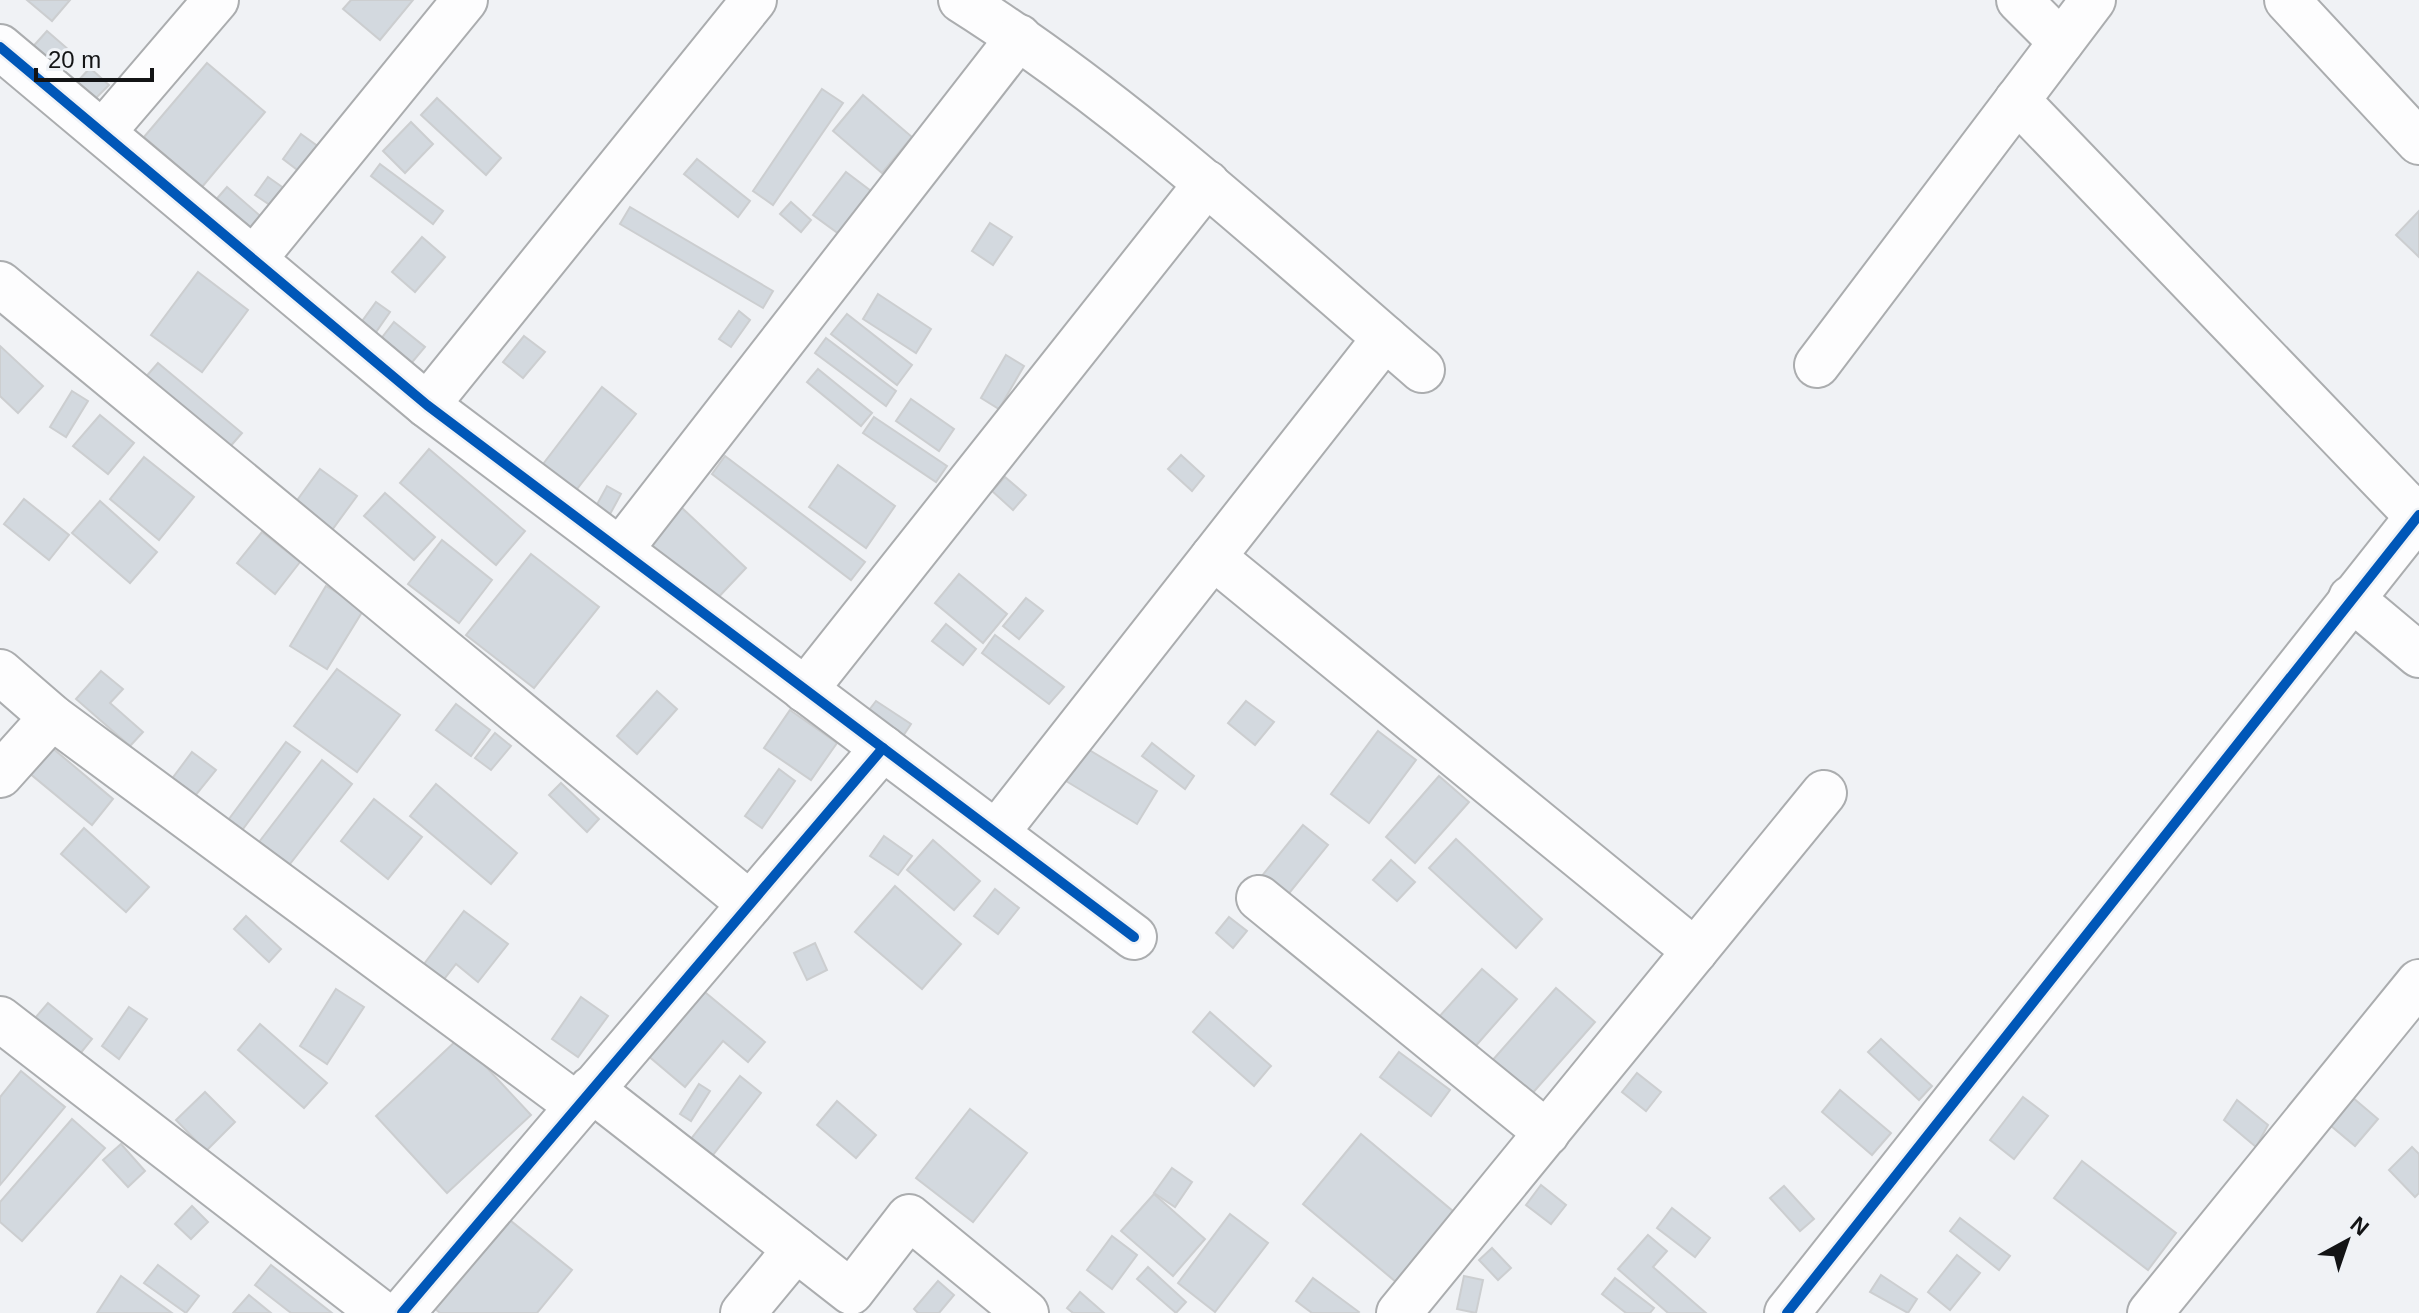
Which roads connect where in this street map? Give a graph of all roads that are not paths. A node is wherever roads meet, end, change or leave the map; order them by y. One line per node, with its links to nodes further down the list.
1 (216, 0): 12 (street)
2 (465, 0): 15 (street)
3 (754, 0): 20 (street)
4 (961, 0): 8 (street)
5 (2019, 0): 9 (street)
6 (2093, 0): 9 (street)
7 (2287, 0): 13 (street)
8 (1019, 37): 14 (street); 22 (street)
9 (2061, 42): 11 (street)
10 (0, 47): 12 (street)
11 (2017, 100): 18 (street); 21 (street)
12 (103, 132): 15 (street)
13 (2419, 142)
14 (1207, 183): 17 (street); 27 (street)
15 (254, 259): 20 (street)
16 (0, 284): 34 (street)
17 (1385, 338): 19 (street); 23 (street)
18 (1817, 365)
19 (1422, 370)
20 (427, 405): 22 (street)
21 (2418, 516): 24 (street)
22 (620, 550): 27 (street)
23 (1213, 557): 32 (street); 36 (street)
24 (2351, 598): 25 (street); 47 (street)
25 (2419, 655)
26 (0, 672): 28 (street)
27 (805, 690): 29 (street)
28 (52, 717): 30 (street); 39 (street)
29 (883, 748): 32 (street); 34 (street)
30 (0, 775)
31 (1824, 793): 36 (street)
32 (996, 833): 35 (street)
33 (1259, 898): 40 (street)
34 (750, 904): 39 (street)
35 (1134, 937)
36 (1695, 951): 40 (street)
37 (2419, 982): 48 (street)
38 (0, 1019): 42 (street)
39 (585, 1097): 41 (street); 43 (street)
40 (1547, 1133): 46 (street)
41 (796, 1249): 44 (street); 45 (street)
42 (381, 1313)
43 (402, 1313)
44 (743, 1313)
45 (1026, 1313)
46 (1399, 1313)
47 (1787, 1313)
48 (2150, 1313)

